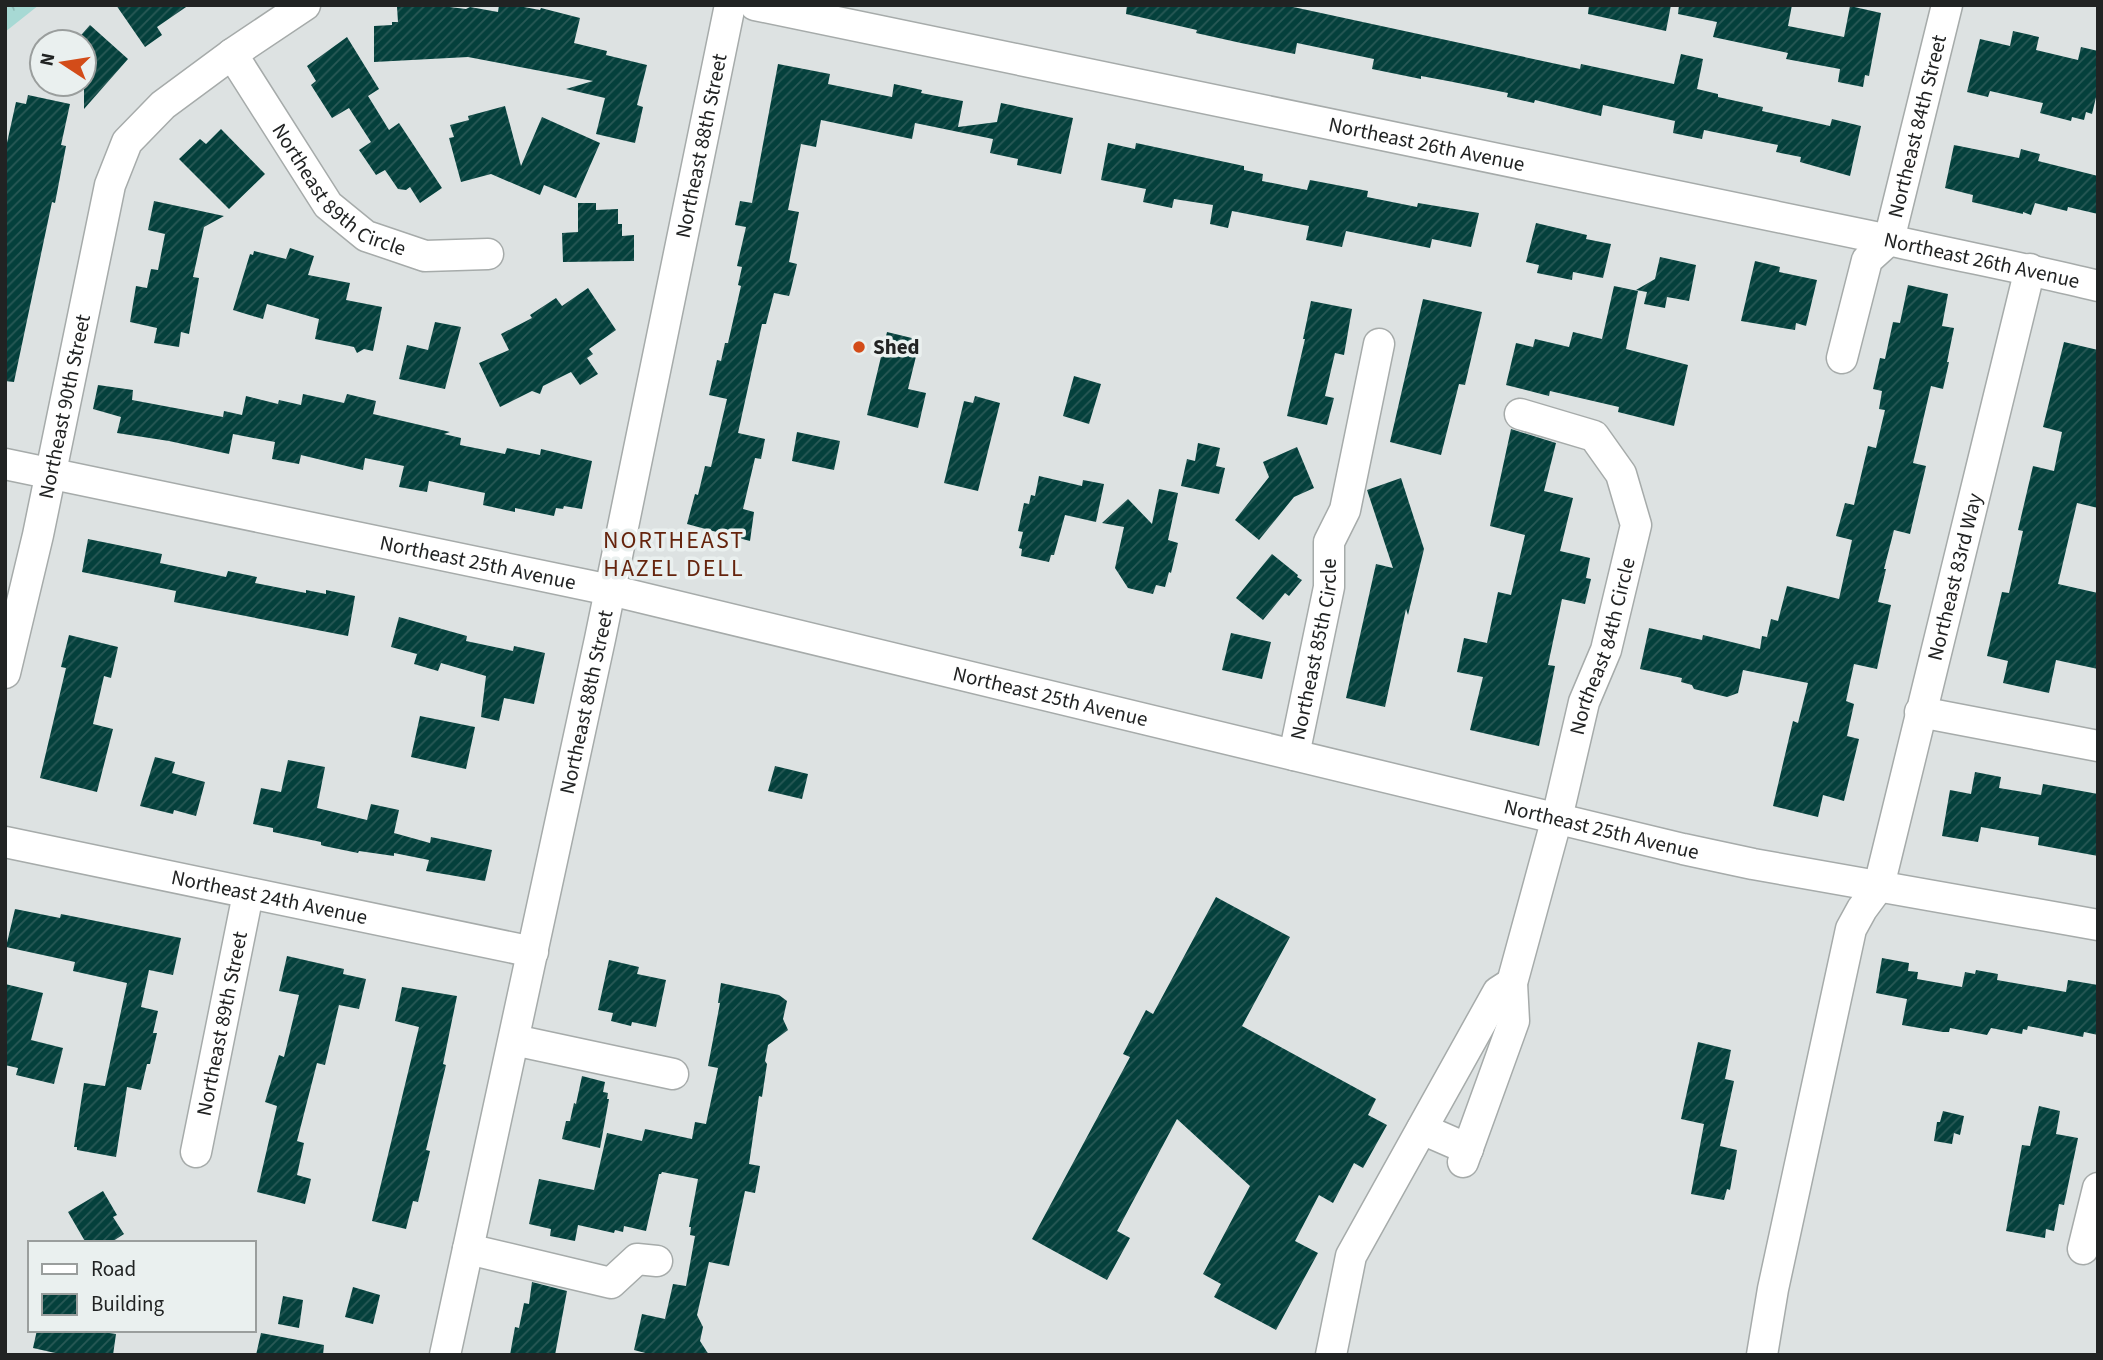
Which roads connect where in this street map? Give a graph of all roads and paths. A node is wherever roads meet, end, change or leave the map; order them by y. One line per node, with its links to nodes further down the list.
1 (306, 5): 5 (street)
2 (730, 5): 15 (street, Northeast 88th Street)
3 (755, 5): 6 (street, Northeast 26th Avenue)
4 (1947, 5): 6 (street, Northeast 84th Street)
5 (232, 54): 7 (street, Northeast 89th Circle); 14 (street, Northeast 90th Street)
6 (1889, 240): 8 (street, Northeast 26th Avenue); 11 (street, Northeast 84th Street)
7 (488, 254)
8 (2030, 269): 9 (street, Northeast 26th Avenue); 17 (street, Northeast 83rd Way)
9 (2098, 286)
10 (1379, 344): 19 (street, Northeast 85th Circle)
11 (1842, 358)
12 (1520, 414): 20 (street, Northeast 84th Circle)
13 (5, 464): 14 (street, Northeast 25th Avenue)
14 (50, 474): 15 (street, Northeast 25th Avenue); 16 (street, Northeast 90th Street)
15 (610, 590): 19 (street, Northeast 25th Avenue); 25 (street, Northeast 88th Street)
16 (5, 673)
17 (1920, 712): 18 (street); 22 (street, Northeast 83rd Way)
18 (2098, 746)
19 (1294, 755): 20 (street, Northeast 25th Avenue)
20 (1557, 818): 22 (street, Northeast 25th Avenue); 26 (street, Northeast 84th Circle)
21 (5, 842): 23 (street, Northeast 24th Avenue)
22 (1879, 886): 24 (street, Northeast 25th Avenue); 37 (street)
23 (248, 894): 25 (street, Northeast 24th Avenue); 30 (street, Northeast 89th Street)
24 (2098, 925)
25 (533, 952): 27 (street, Northeast 88th Street)
26 (1512, 983): 29 (street); 29 (street)
27 (514, 1040): 28 (street); 32 (street, Northeast 88th Street)
28 (673, 1074)
29 (1422, 1129): 36 (street)
30 (196, 1152)
31 (2098, 1188): 33 (street)
32 (468, 1249): 34 (street); 35 (street, Northeast 88th Street)
33 (2083, 1249)
34 (657, 1261)
35 (445, 1355)
36 (1331, 1355)
37 (1762, 1355)

